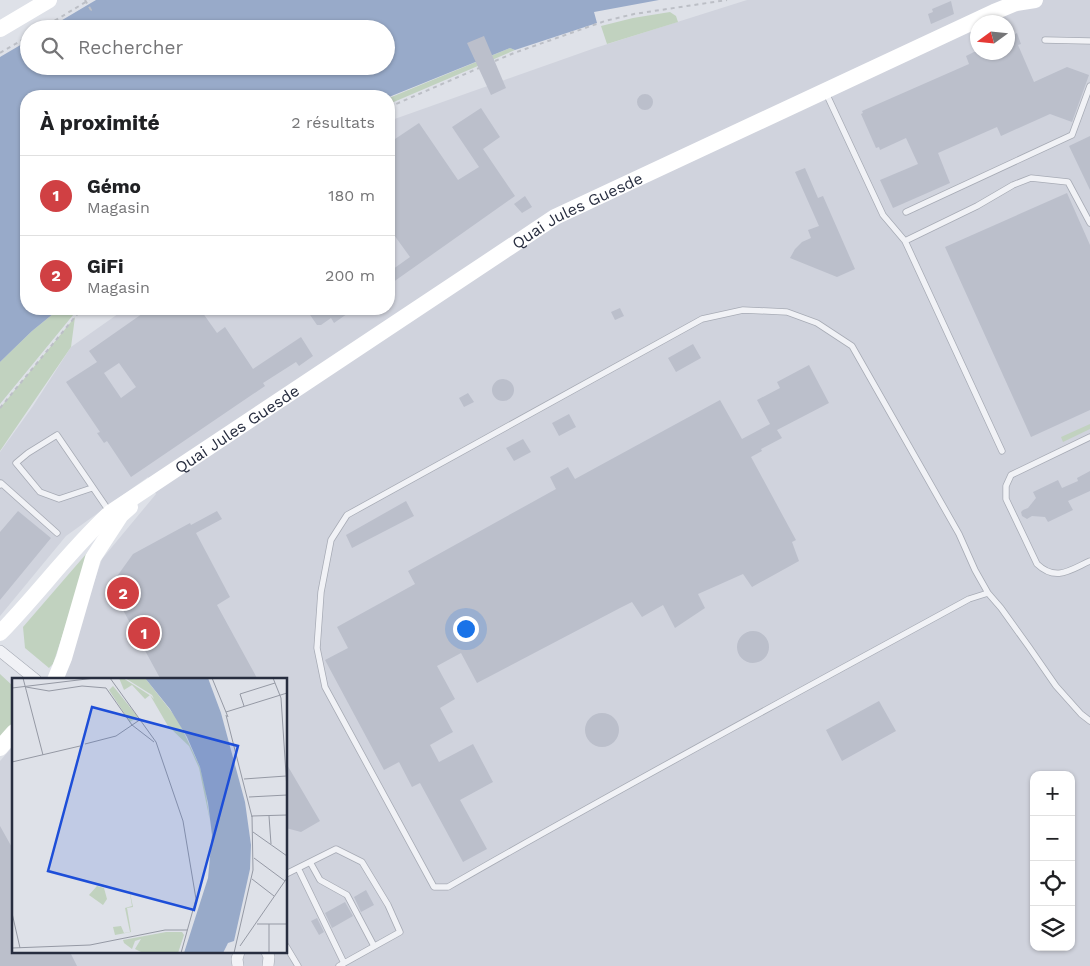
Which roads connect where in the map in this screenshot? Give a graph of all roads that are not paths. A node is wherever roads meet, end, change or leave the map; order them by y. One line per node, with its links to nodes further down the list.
1 (34, 0): 4 (main road)
2 (49, 0): 5 (main road)
3 (1035, 0): 9 (main road, Quai Jules Guesde)
4 (0, 20)
5 (0, 29)
6 (1045, 40): 7 (lane)
7 (1090, 41)
8 (1090, 86): 10 (lane)
9 (825, 91): 12 (lane); 15 (main road, Quai Jules Guesde)
10 (906, 212)
11 (1090, 223): 12 (lane)
12 (905, 241): 14 (lane)
13 (1090, 437): 20 (lane)
14 (1002, 450)
15 (153, 484): 18 (main road, Quai Jules Guesde); 25 (main road, Quai Jules Guesde)
16 (0, 485): 19 (lane)
17 (92, 488): 17 (lane); 18 (lane)
18 (110, 513): 22 (main road, Quai Jules Guesde)
19 (56, 533)
20 (1090, 561)
21 (988, 593): 21 (lane); 26 (lane)
22 (0, 633)
23 (0, 652): 24 (street)
24 (33, 678)
25 (56, 678)
26 (1090, 721)
27 (12, 734): 28 (main road)
28 (0, 748)
29 (310, 862): 30 (lane); 32 (lane); 32 (lane)
30 (298, 868): 31 (lane); 34 (lane)
31 (288, 873)
32 (374, 946): 34 (lane)
33 (288, 949): 35 (lane)
34 (342, 964)
35 (298, 966)

